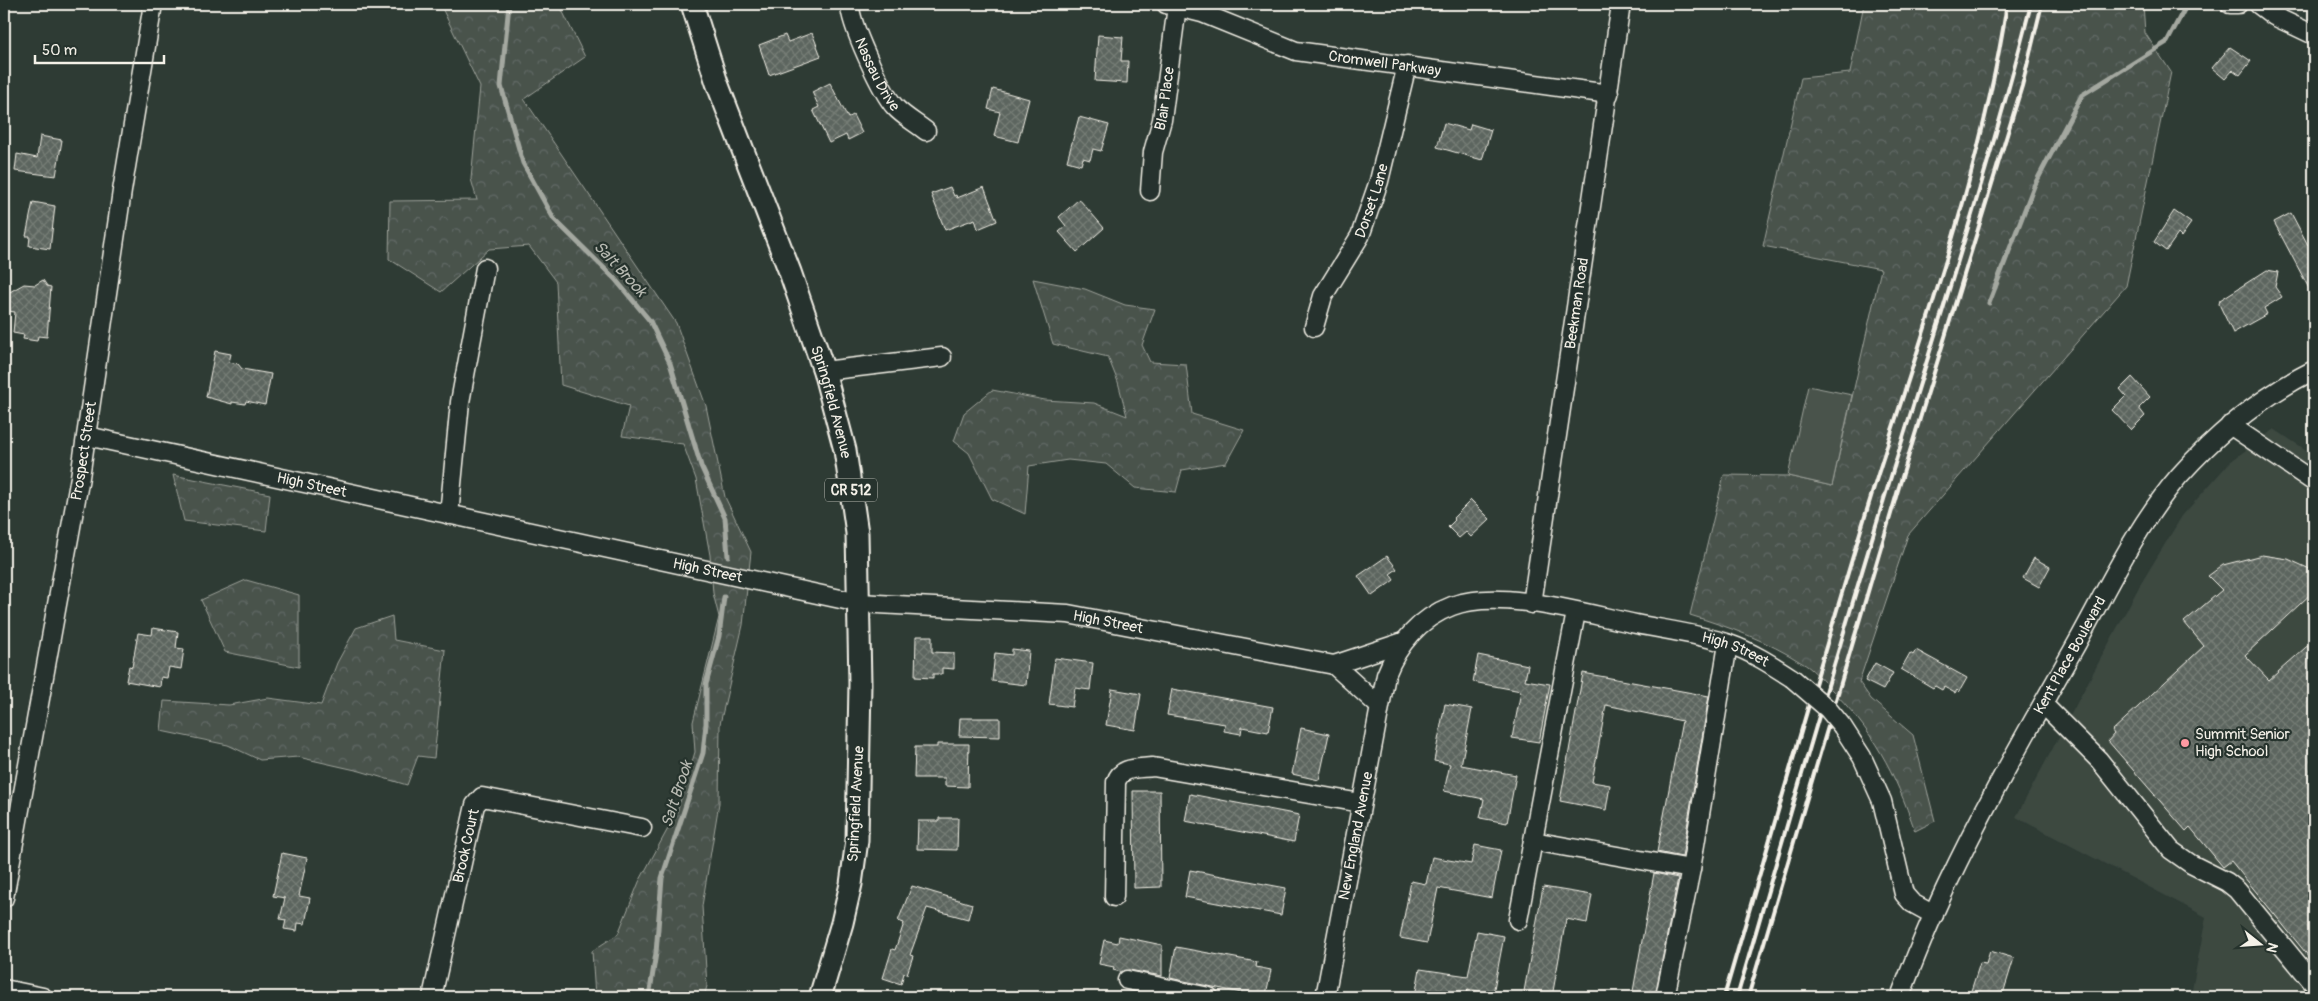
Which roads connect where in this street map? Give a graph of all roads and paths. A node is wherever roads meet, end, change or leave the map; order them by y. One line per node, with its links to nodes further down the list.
1 (153, 4): 20 (street, Prospect Street)
2 (692, 4): 18 (main road, Springfield Avenue / CR 512)
3 (850, 4): 12 (street, Nassau Drive)
4 (1621, 4): 11 (street, Beekman Road)
5 (2230, 4): 6 (street)
6 (2238, 4)
7 (2258, 4): 9 (street)
8 (1171, 5): 10 (street, Cromwell Parkway); 13 (street, Blair Place)
9 (2314, 35)
10 (1407, 65): 11 (street, Cromwell Parkway); 15 (street, Dorset Lane)
11 (1609, 94): 24 (street, Beekman Road)
12 (926, 131)
13 (1150, 191)
14 (485, 268): 22 (street)
15 (1314, 327)
16 (942, 357): 18 (street)
17 (2314, 370): 19 (street, Kent Place Boulevard)
18 (824, 371): 23 (main road, Springfield Avenue / CR 512)
19 (2230, 425): 21 (street); 30 (street, Kent Place Boulevard)
20 (87, 436): 22 (street, High Street); 37 (street, Prospect Street)
21 (2314, 482)
22 (449, 515): 23 (street, High Street)
23 (859, 603): 28 (street, High Street); 45 (main road, Springfield Avenue / CR 512)
24 (1532, 604): 25 (street, High Street); 26 (street, High Street)
25 (1576, 612): 27 (street, High Street); 34 (street)
26 (1403, 642): 28 (street, High Street); 29 (street, High Street)
27 (1728, 644): 35 (street); 38 (street, High Street, bridge)
28 (1334, 665): 31 (street)
29 (1386, 675): 31 (street, New England Avenue)
30 (2043, 704): 38 (street, Kent Place Boulevard); 41 (street)
31 (1379, 706): 32 (street, New England Avenue)
32 (1361, 803): 36 (street); 47 (street, New England Avenue)
33 (642, 828): 44 (street, Brook Court)
34 (1533, 840): 35 (street); 39 (street)
35 (1691, 868): 48 (street)
36 (1114, 897)
37 (4, 898)
38 (1934, 914): 49 (street, Kent Place Boulevard)
39 (1518, 920)
40 (1127, 980): 46 (street)
41 (2314, 984)
42 (4, 988): 43 (street)
43 (43, 997)
44 (432, 997)
45 (820, 997)
46 (1209, 997)
47 (1325, 997)
48 (1665, 997)
49 (1900, 997)

